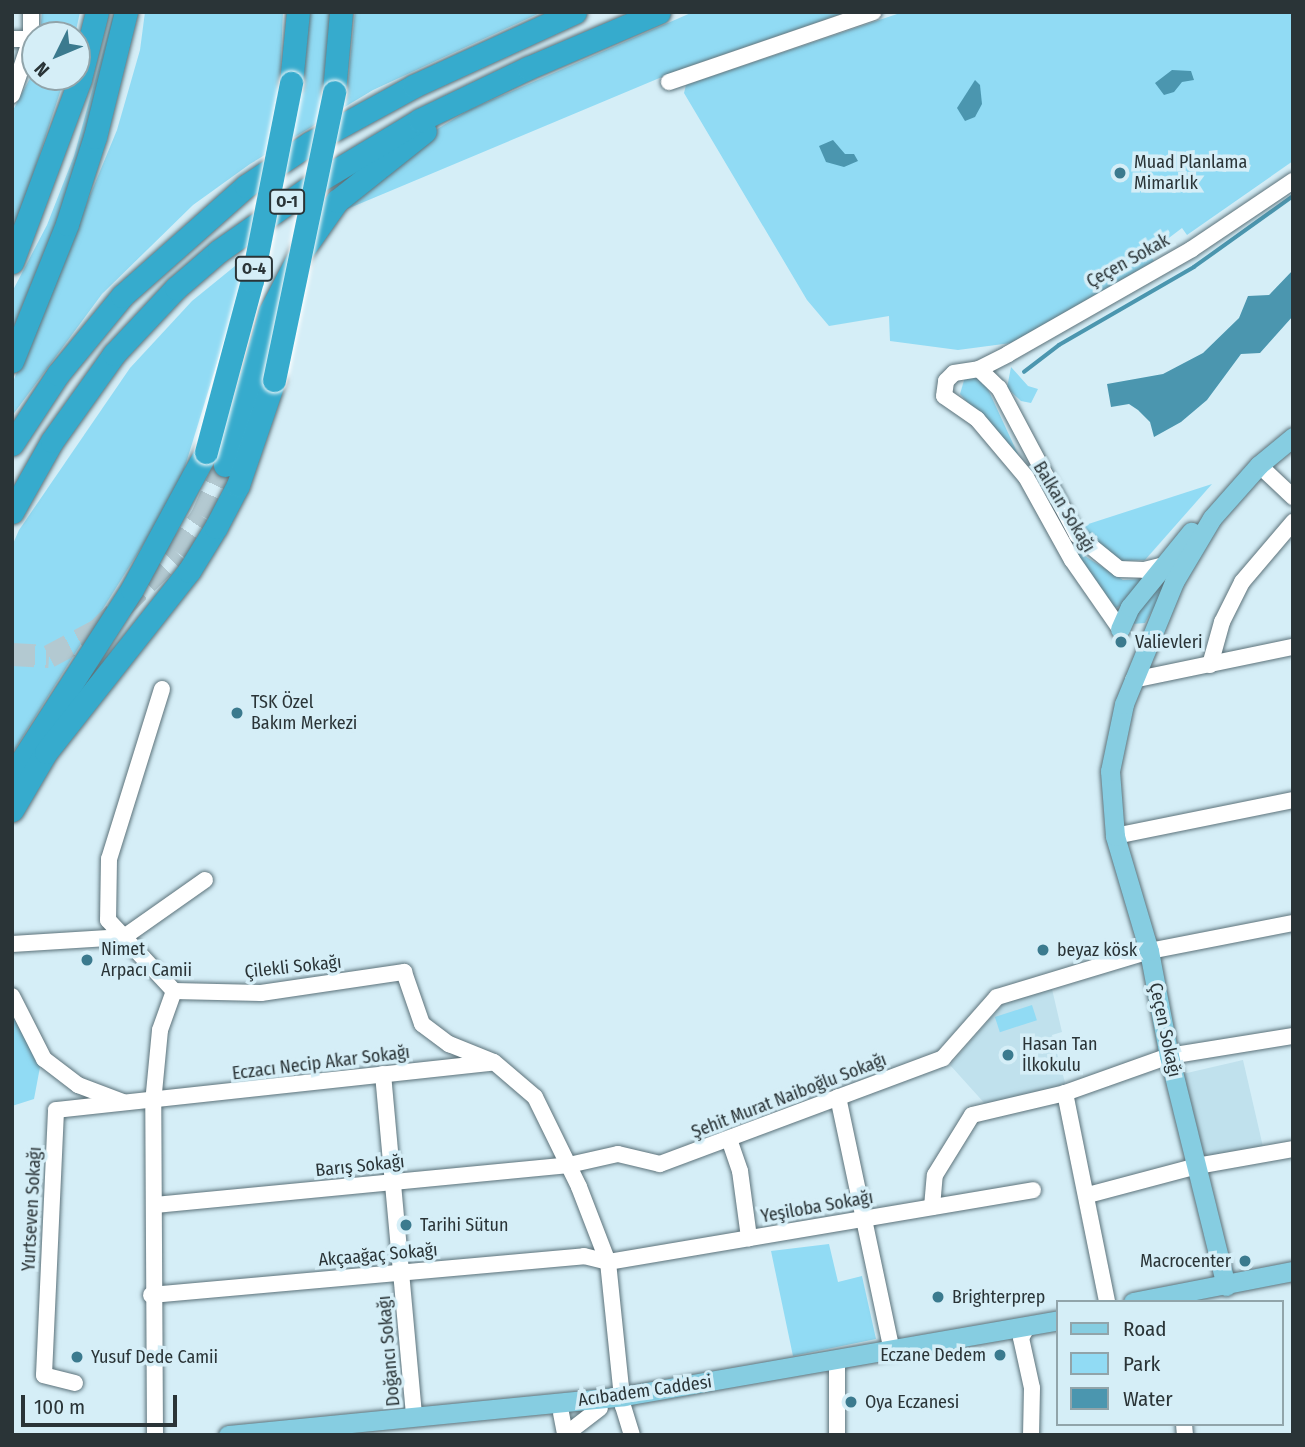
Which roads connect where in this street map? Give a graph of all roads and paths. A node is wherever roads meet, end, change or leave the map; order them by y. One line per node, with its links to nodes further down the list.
1 (97, 12): 13 (highway)
2 (126, 12): 14 (highway)
3 (298, 12): 33 (highway, O-4, bridge)
4 (341, 12): 16 (highway, bridge)
5 (575, 12): 20 (highway, O-1)
6 (659, 12): 10 (highway, O-1)
7 (873, 12): 9 (street)
8 (21, 68): 11 (street)
9 (669, 82)
10 (486, 87): 16 (highway); 23 (highway, O-1)
11 (12, 95)
12 (1293, 181): 15 (street, Çeçen Sokak)
13 (12, 262)
14 (12, 361)
15 (979, 369): 17 (street, Çeçen Sokak); 25 (street, Balkan Sokağı)
16 (267, 381): 35 (highway)
17 (946, 381): 27 (street, Balkan Sokağı)
18 (1293, 422): 25 (main road)
19 (1293, 437): 21 (main road, Çeçen Sokağı)
20 (12, 444)
21 (1259, 465): 22 (street); 26 (main road, Çeçen Sokağı)
22 (1293, 498)
23 (12, 512)
24 (1293, 522): 30 (street)
25 (1168, 564): 27 (main road)
26 (1159, 614): 27 (main road, Çeçen Sokağı); 29 (main road, Çeçen Sokağı)
27 (1120, 629): 29 (main road)
28 (1293, 647): 30 (street)
29 (1144, 657): 31 (main road, Çeçen Sokağı)
30 (1210, 665): 31 (street)
31 (1133, 680): 36 (main road, Çeçen Sokağı)
32 (162, 690): 39 (street)
33 (12, 776)
34 (1293, 800): 36 (street)
35 (12, 810)
36 (1115, 836): 41 (main road, Çeçen Sokağı)
37 (205, 880): 39 (street)
38 (1293, 923): 41 (street)
39 (124, 937): 40 (street); 42 (street)
40 (12, 944)
41 (1149, 951): 45 (main road, Çeçen Sokağı); 49 (street, Şehit Murat Naiboğlu Sokağı)
42 (173, 991): 46 (street, Çilekli Sokağı); 50 (street)
43 (12, 996): 50 (street)
44 (1293, 1036): 45 (street)
45 (1169, 1056): 48 (street); 54 (main road, Çeçen Sokağı)
46 (494, 1062): 47 (street, Eczacı Necip Akar Sokağı); 53 (street)
47 (383, 1074): 50 (street, Eczacı Necip Akar Sokağı); 55 (street, Doğancı Sokağı)
48 (1065, 1093): 57 (street); 59 (street)
49 (838, 1097): 51 (street, Şehit Murat Naiboğlu Sokağı); 60 (street)
50 (153, 1103): 58 (street); 76 (street, Yurtseven Sokağı)
51 (729, 1139): 53 (street, Şehit Murat Naiboğlu Sokağı); 61 (street)
52 (1293, 1149): 54 (street)
53 (569, 1165): 55 (street, Barış Sokağı); 62 (street)
54 (1197, 1166): 57 (street); 66 (main road, Çeçen Sokağı)
55 (393, 1182): 58 (street, Barış Sokağı); 64 (street, Doğancı Sokağı)
56 (1033, 1190): 59 (street, Yeşiloba Sokağı)
57 (1088, 1195): 68 (street)
58 (155, 1205): 67 (street)
59 (932, 1207): 60 (street, Yeşiloba Sokağı)
60 (863, 1219): 61 (street, Yeşiloba Sokağı); 74 (street)
61 (749, 1238): 62 (street, Yeşiloba Sokağı)
62 (608, 1262): 64 (street, Akçaağaç Sokağı); 77 (street)
63 (1293, 1271): 66 (main road)
64 (401, 1272): 67 (street, Akçaağaç Sokağı); 80 (street, Doğancı Sokağı)
65 (1293, 1282): 70 (main road)
66 (1227, 1286): 69 (main road)
67 (151, 1295): 82 (street)
68 (1107, 1300)
69 (1145, 1300)
70 (1205, 1300)
71 (1056, 1321): 73 (main road, Acıbadem Caddesi)
72 (1056, 1331): 73 (main road, Acıbadem Caddesi)
73 (1024, 1333): 74 (main road, Acıbadem Caddesi); 75 (main road, Acıbadem Caddesi); 88 (street)
74 (892, 1352): 75 (main road, Acıbadem Caddesi)
75 (835, 1367): 77 (main road, Acıbadem Caddesi); 87 (street)
76 (75, 1383)
77 (624, 1401): 78 (main road, Acıbadem Caddesi); 80 (main road, Acıbadem Caddesi); 86 (street)
78 (600, 1408): 79 (main road, Acıbadem Caddesi); 85 (street)
79 (561, 1413): 84 (main road, Acıbadem Caddesi); 85 (street)
80 (414, 1415): 81 (main road, Acıbadem Caddesi)
81 (295, 1430): 83 (main road, Acıbadem Caddesi)
82 (155, 1435)
83 (229, 1435)
84 (318, 1435)
85 (565, 1435)
86 (632, 1435)
87 (837, 1435)
88 (1031, 1435)

